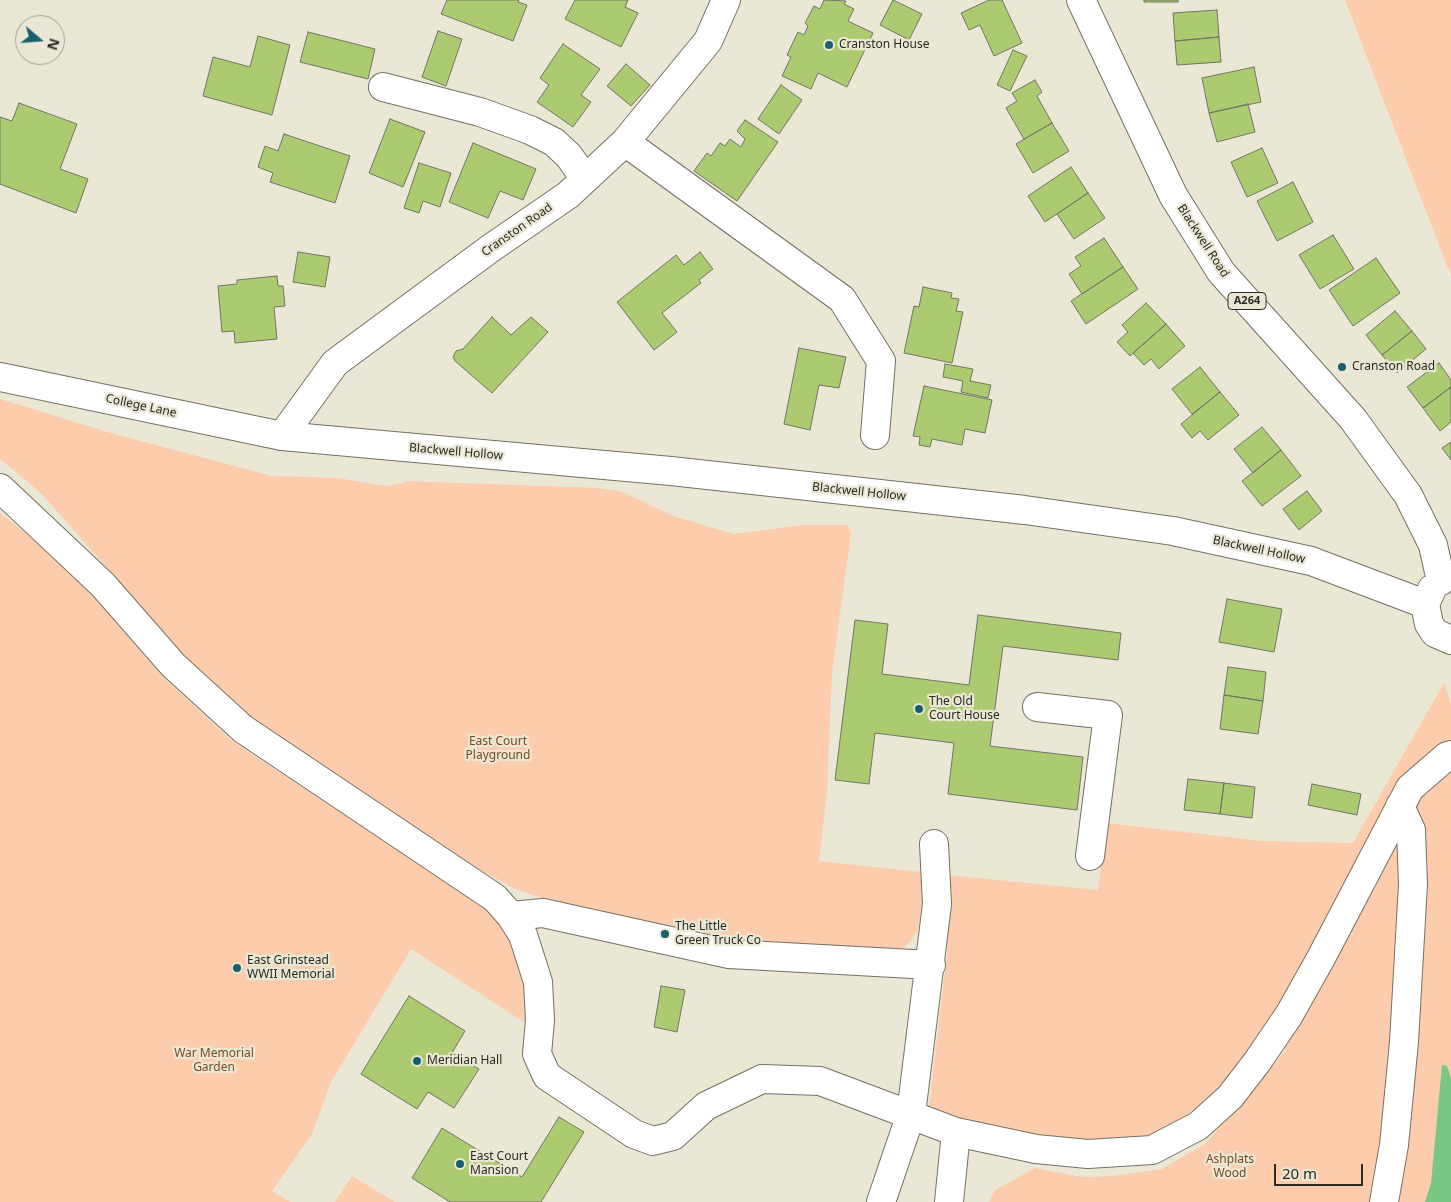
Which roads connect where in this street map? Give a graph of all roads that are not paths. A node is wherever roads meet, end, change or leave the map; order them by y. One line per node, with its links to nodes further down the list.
1 (726, 0): 4 (main road, Cranston Road)
2 (1081, 0): 10 (main road, Blackwell Road / A264)
3 (384, 87): 5 (main road)
4 (625, 142): 5 (main road, Cranston Road); 7 (main road)
5 (585, 179): 8 (main road, Cranston Road)
6 (0, 377): 8 (main road, College Lane)
7 (874, 435)
8 (282, 436): 11 (main road, Blackwell Hollow)
9 (0, 488): 18 (main road)
10 (1446, 579): 11 (main road)
11 (1425, 604): 12 (main road)
12 (1449, 647)
13 (1037, 707): 17 (main road)
14 (1451, 755): 15 (main road)
15 (1400, 806): 21 (main road); 24 (main road)
16 (934, 844): 19 (main road)
17 (1090, 856)
18 (511, 916): 19 (main road); 20 (main road)
19 (931, 965): 20 (main road)
20 (911, 1114): 21 (main road); 22 (main road)
21 (956, 1132): 23 (main road)
22 (881, 1202)
23 (949, 1202)
24 (1384, 1202)

